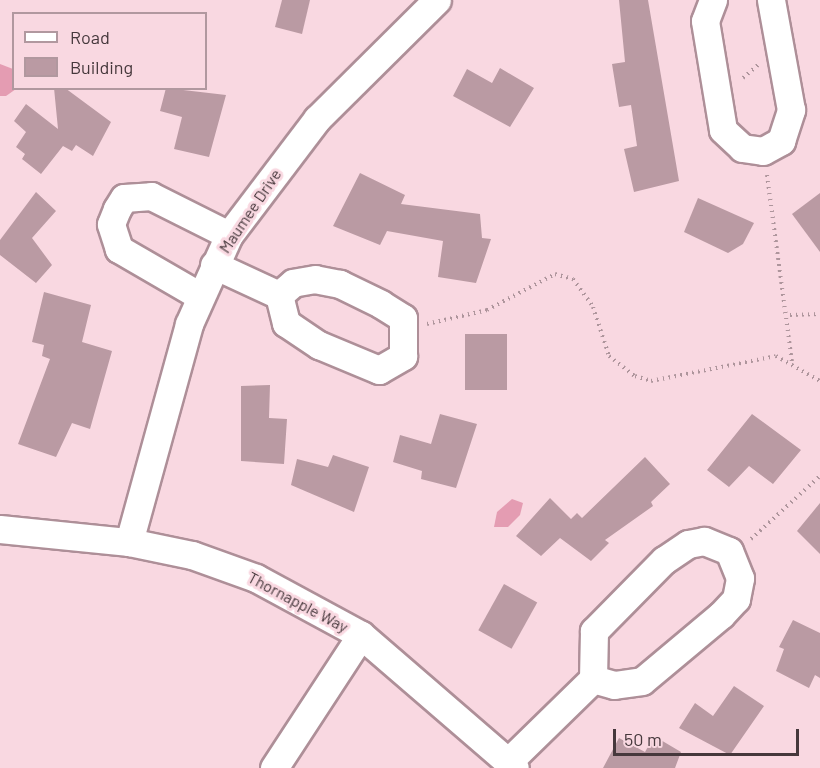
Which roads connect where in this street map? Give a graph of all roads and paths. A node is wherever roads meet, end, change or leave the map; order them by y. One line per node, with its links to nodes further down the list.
1 (436, 0): 5 (street, Maumee Drive)
2 (713, 0): 4 (street)
3 (771, 0): 4 (street)
4 (763, 151): 10 (path)
5 (229, 235): 6 (street, Maumee Drive); 8 (street)
6 (214, 265): 7 (street); 8 (street, Maumee Drive)
7 (279, 295): 11 (street); 11 (street)
8 (200, 297): 16 (street, Maumee Drive)
9 (820, 314): 10 (path)
10 (790, 315): 12 (path)
11 (405, 326): 12 (path)
12 (792, 363): 13 (path)
13 (820, 381)
14 (820, 476): 17 (path)
15 (0, 529): 16 (street, Thornapple Way)
16 (129, 542): 18 (street, Thornapple Way)
17 (732, 556): 19 (street); 19 (street)
18 (361, 635): 20 (street, Thornapple Way); 21 (street)
19 (593, 679): 20 (street)
20 (512, 765)
21 (274, 768)

